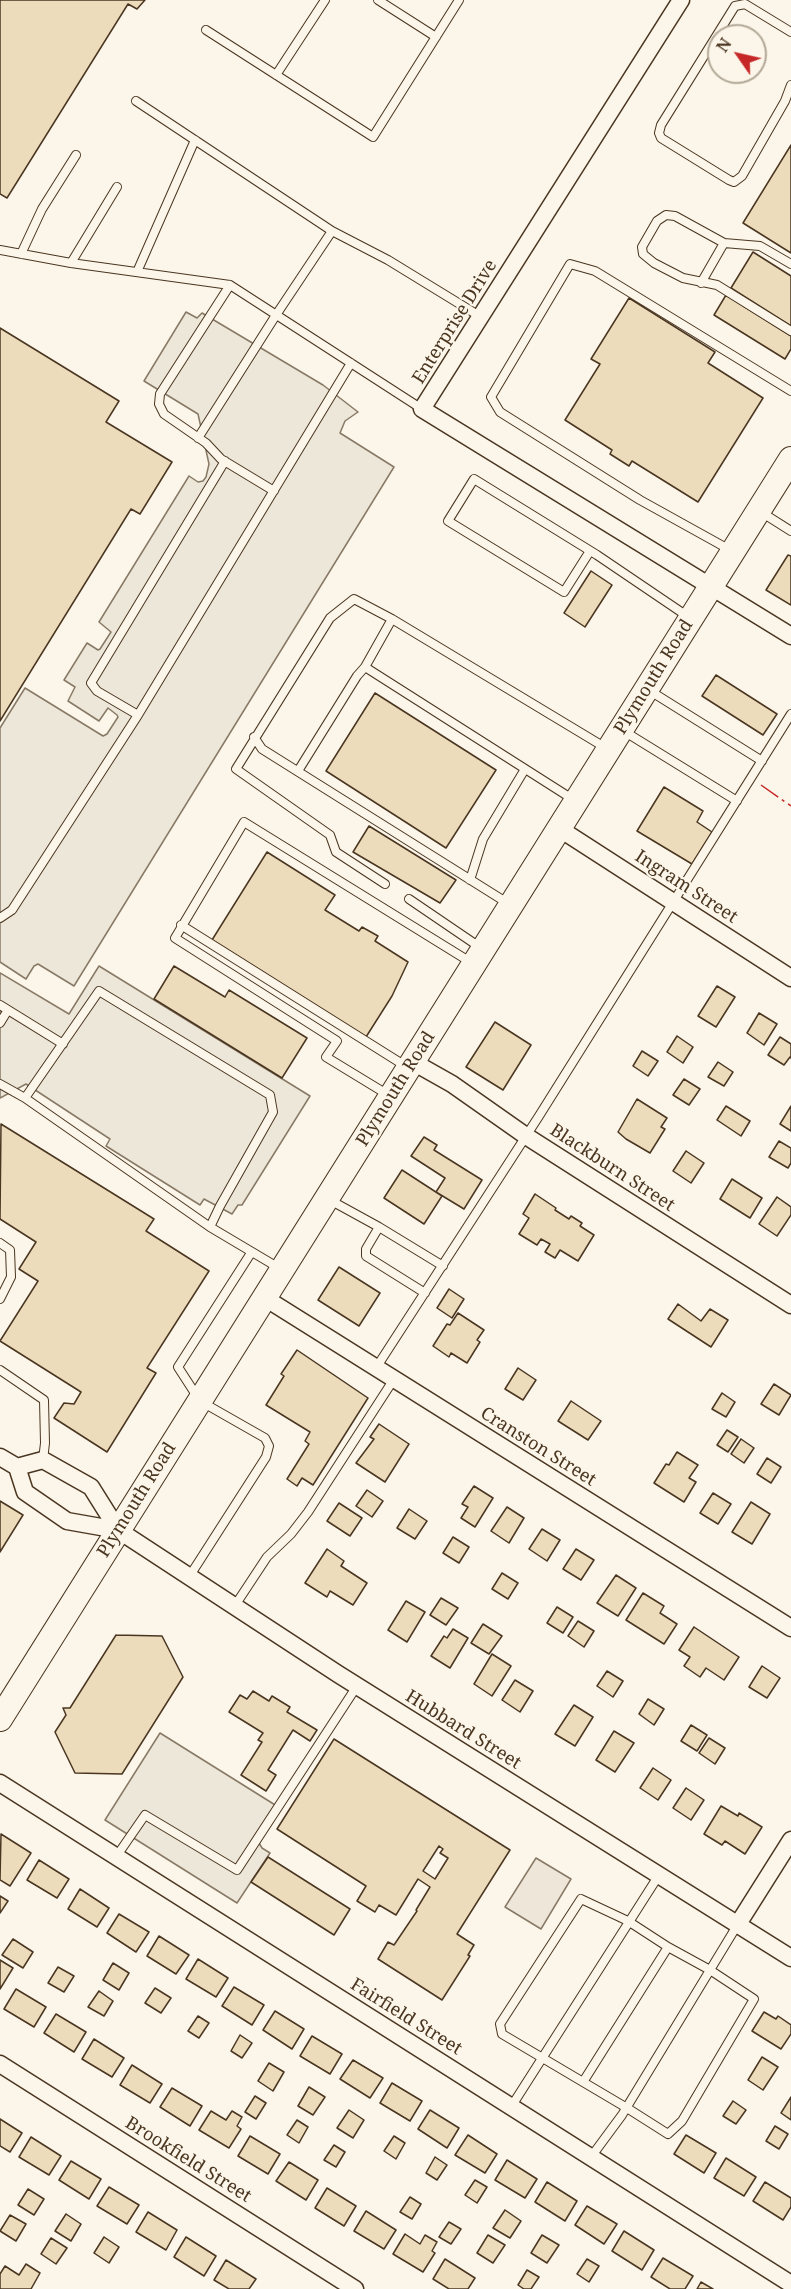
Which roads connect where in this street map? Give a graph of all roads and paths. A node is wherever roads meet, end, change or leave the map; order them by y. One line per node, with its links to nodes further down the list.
1 (325, 0): 8 (lane)
2 (378, 0): 7 (lane)
3 (459, 0): 7 (lane)
4 (681, 0): 25 (street, Enterprise Drive)
5 (206, 30): 8 (lane)
6 (791, 32): 11 (lane)
7 (436, 37): 8 (lane)
8 (276, 75)
9 (791, 85): 11 (lane)
10 (136, 101): 12 (lane)
11 (788, 102)
12 (195, 140): 15 (lane); 21 (lane)
13 (76, 155): 18 (lane)
14 (117, 187): 19 (lane)
15 (332, 231): 24 (lane); 25 (lane)
16 (724, 243): 20 (lane); 22 (lane); 22 (lane)
17 (0, 250): 18 (lane)
18 (21, 254): 19 (lane)
19 (71, 264): 21 (lane)
20 (791, 264)
21 (137, 272): 23 (lane)
22 (701, 283): 26 (lane)
23 (230, 285): 24 (lane); 30 (lane)
24 (276, 315): 27 (lane); 30 (lane)
25 (481, 317): 29 (street, Enterprise Drive)
26 (791, 332)
27 (351, 363): 29 (lane); 33 (lane)
28 (791, 391): 37 (lane)
29 (422, 410): 38 (street, Enterprise Drive)
30 (198, 438): 32 (lane)
31 (791, 459): 34 (main road, Plymouth Road)
32 (225, 461): 33 (lane); 45 (lane)
33 (273, 491): 45 (lane)
34 (758, 511): 35 (lane); 37 (main road, Plymouth Road)
35 (791, 531)
36 (590, 551): 36 (lane); 39 (lane)
37 (732, 551): 38 (main road, Plymouth Road)
38 (711, 586): 39 (main road, Plymouth Road); 41 (street, Enterprise Drive)
39 (691, 618): 43 (main road, Plymouth Road)
40 (392, 619): 42 (lane); 47 (lane); 48 (lane)
41 (791, 636)
42 (364, 667): 50 (lane); 51 (lane)
43 (647, 689): 46 (main road, Plymouth Road); 49 (lane)
44 (791, 714): 49 (lane)
45 (138, 715): 60 (lane)
46 (622, 729): 48 (main road, Plymouth Road); 52 (lane)
47 (254, 737): 51 (lane); 56 (lane)
48 (609, 750): 53 (main road, Plymouth Road)
49 (762, 761): 52 (lane)
50 (525, 770): 53 (lane); 55 (lane)
51 (298, 771): 55 (lane)
52 (737, 801): 58 (lane)
53 (577, 802): 54 (main road, Plymouth Road)
54 (560, 829): 58 (street, Ingram Street); 59 (main road, Plymouth Road)
55 (471, 880): 59 (lane)
56 (385, 884)
57 (409, 899): 62 (lane)
58 (674, 902): 63 (street, Ingram Street); 72 (lane)
59 (512, 906): 62 (main road, Plymouth Road)
60 (0, 918)
61 (181, 925): 62 (lane); 68 (lane); 70 (lane)
62 (479, 957): 68 (main road, Plymouth Road)
63 (791, 978)
64 (0, 1005): 65 (lane)
65 (8, 1010): 66 (lane); 67 (lane)
66 (0, 1023)
67 (63, 1044): 71 (lane); 74 (lane)
68 (411, 1066): 70 (main road, Plymouth Road); 72 (street, Blackburn Street)
69 (0, 1084): 71 (lane)
70 (391, 1097): 73 (main road, Plymouth Road)
71 (25, 1098): 74 (lane)
72 (526, 1136): 78 (lane); 83 (street, Blackburn Street)
73 (327, 1199): 75 (lane); 79 (main road, Plymouth Road)
74 (210, 1227): 77 (lane)
75 (379, 1227): 78 (lane); 80 (lane)
76 (0, 1243): 82 (lane)
77 (251, 1253): 79 (lane); 87 (lane)
78 (442, 1266): 80 (lane)
79 (282, 1270): 81 (main road, Plymouth Road)
80 (425, 1293): 84 (lane)
81 (265, 1298): 84 (street, Cranston Street); 87 (main road, Plymouth Road)
82 (0, 1299)
83 (791, 1305)
84 (376, 1368): 86 (street, Cranston Street)
85 (0, 1370): 89 (lane)
86 (394, 1380): 93 (lane); 94 (street, Cranston Street)
87 (200, 1401): 91 (main road, Plymouth Road); 92 (lane)
88 (0, 1457): 90 (street)
89 (43, 1460): 90 (street); 91 (street)
90 (17, 1467): 91 (street)
91 (118, 1530): 92 (street, Hubbard Street); 96 (main road, Plymouth Road)
92 (189, 1577): 93 (street, Hubbard Street)
93 (234, 1607): 95 (street, Hubbard Street)
94 (791, 1628)
95 (357, 1686): 99 (lane); 100 (street, Hubbard Street)
96 (0, 1719)
97 (0, 1784): 99 (street, Fairfield Street)
98 (791, 1840): 102 (street)
99 (116, 1857): 109 (street, Fairfield Street)
100 (658, 1875): 101 (lane); 102 (street, Hubbard Street)
101 (628, 1922): 103 (lane); 106 (lane); 106 (lane)
102 (738, 1924): 104 (street, Hubbard Street); 105 (lane)
103 (668, 1947): 105 (lane); 108 (lane)
104 (791, 1958)
105 (710, 1970): 110 (lane); 110 (lane)
106 (542, 2058): 108 (lane); 109 (lane)
107 (0, 2064): 113 (street, Brookfield Street)
108 (583, 2082): 110 (lane)
109 (511, 2107): 111 (street, Fairfield Street)
110 (627, 2108): 111 (lane)
111 (591, 2157): 112 (street, Fairfield Street)
112 (791, 2284)
113 (355, 2289)

